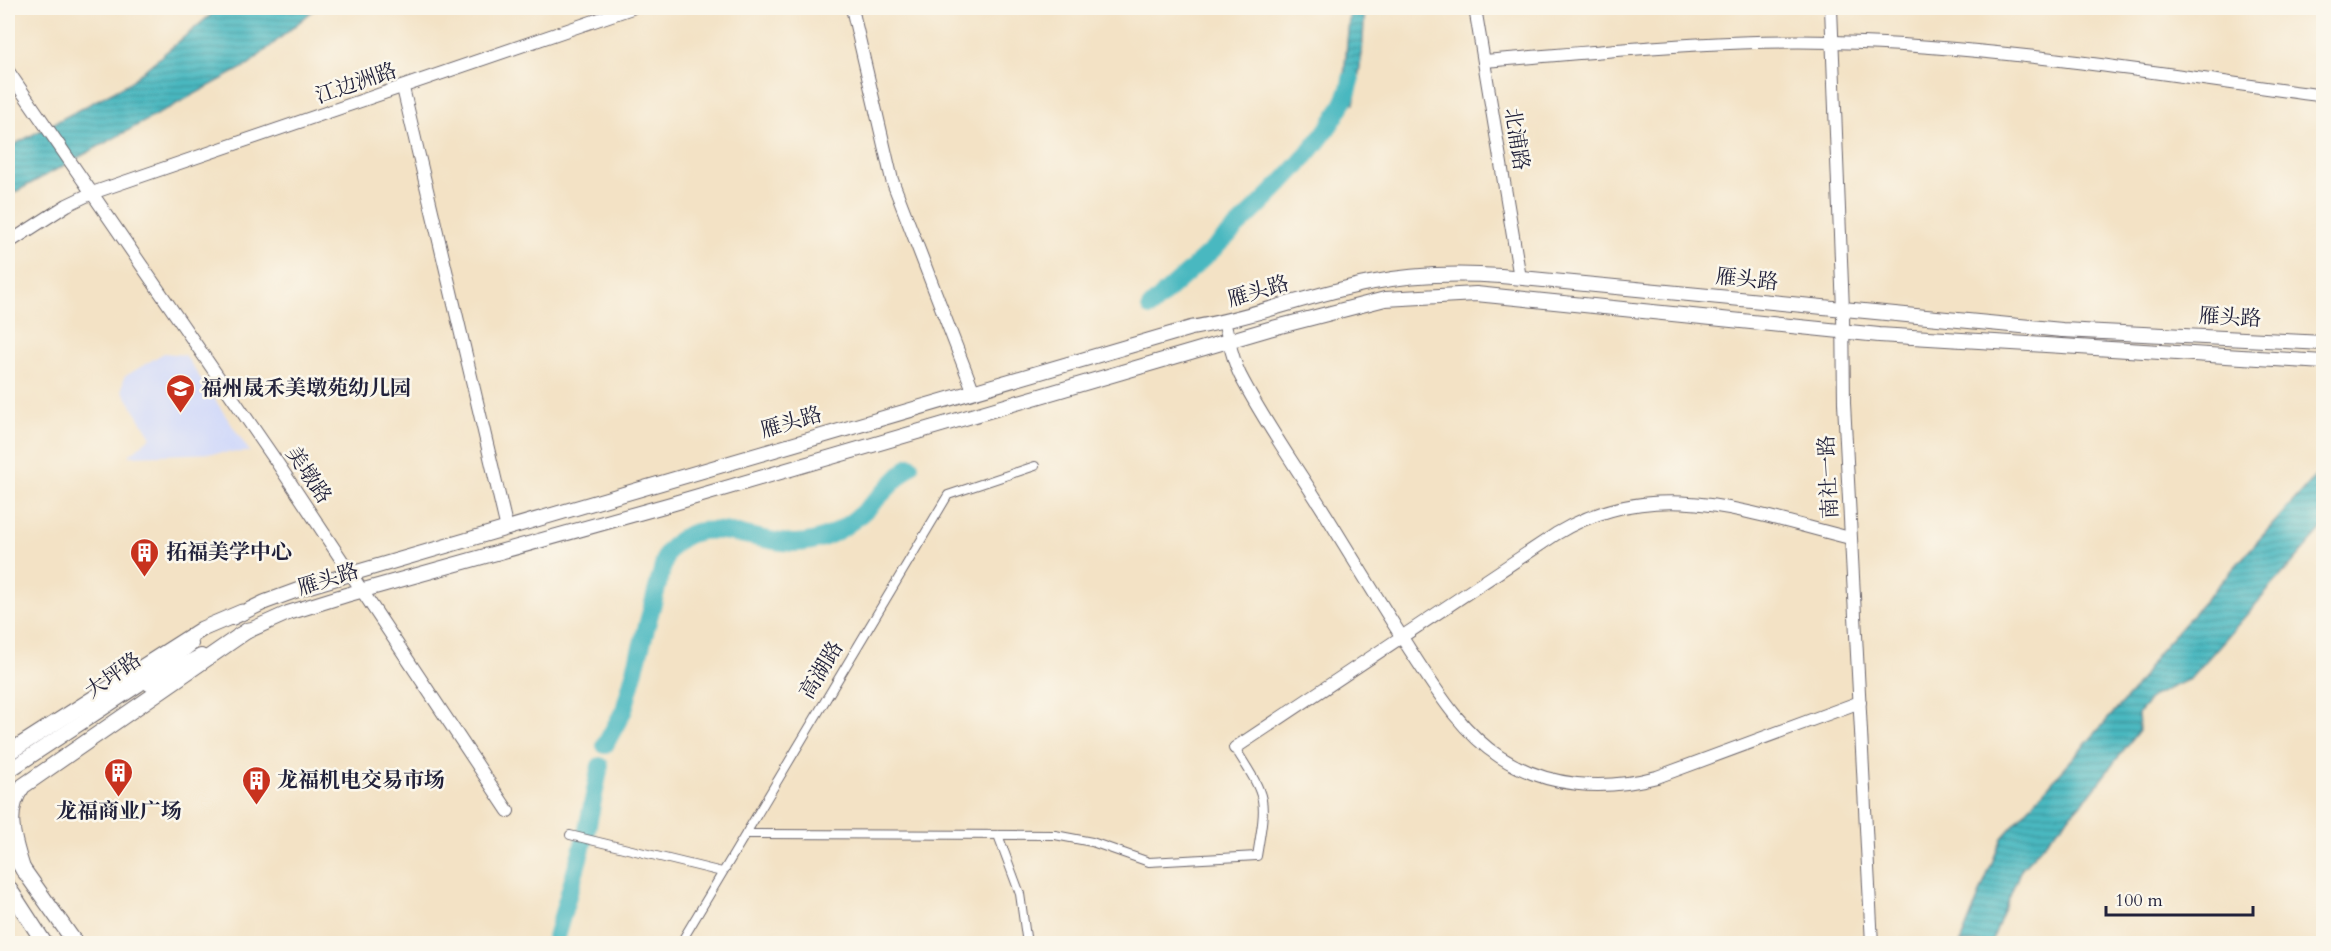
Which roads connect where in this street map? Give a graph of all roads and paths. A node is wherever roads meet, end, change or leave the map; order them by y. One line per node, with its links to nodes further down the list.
1 (632, 8): 8 (street, 江边洲路)
2 (852, 8): 19 (street)
3 (1475, 8): 6 (street, 北浦路)
4 (1830, 8): 5 (street, 南社一路)
5 (1832, 42): 6 (street); 9 (street); 13 (street, 南社一路)
6 (1484, 61): 12 (street, 北浦路)
7 (9, 78): 10 (street, 美墩路)
8 (403, 88): 10 (street, 江边洲路); 21 (street)
9 (2324, 96)
10 (92, 193): 11 (street, 江边洲路); 23 (street, 美墩路)
11 (8, 243)
12 (1520, 278): 13 (main road, 雁头路); 14 (main road, 雁头路)
13 (1843, 310): 15 (street, 南社一路); 17 (main road, 雁头路)
14 (1224, 322): 16 (street); 19 (main road, 雁头路)
15 (1843, 331): 16 (main road, 雁头路); 18 (main road, 雁头路); 22 (street, 南社一路)
16 (1229, 340): 24 (main road, 雁头路); 27 (street)
17 (2324, 343)
18 (2324, 362)
19 (973, 390): 21 (main road, 雁头路)
20 (1035, 466): 34 (street, 高湖路)
21 (507, 529): 23 (main road, 雁头路)
22 (1850, 538): 27 (street); 28 (street, 南社一路)
23 (352, 574): 24 (street, 美墩路); 25 (main road, 雁头路)
24 (363, 590): 26 (main road, 雁头路); 33 (street, 美墩路)
25 (242, 612): 30 (highway); 31 (main road, 大坪路)
26 (248, 630): 32 (main road, 大坪路); 38 (highway)
27 (1402, 637): 28 (street); 29 (street)
28 (1860, 702): 45 (street, 南社一路)
29 (1235, 748): 36 (street)
30 (8, 753)
31 (8, 771)
32 (8, 777)
33 (508, 811)
34 (746, 834): 36 (street); 39 (street, 高湖路)
35 (570, 835): 39 (street)
36 (998, 835): 44 (street)
37 (8, 847): 38 (highway)
38 (23, 870): 42 (highway)
39 (722, 872): 43 (street, 高湖路)
40 (8, 887): 41 (highway)
41 (45, 944)
42 (76, 944)
43 (680, 944)
44 (1027, 944)
45 (1872, 944)

